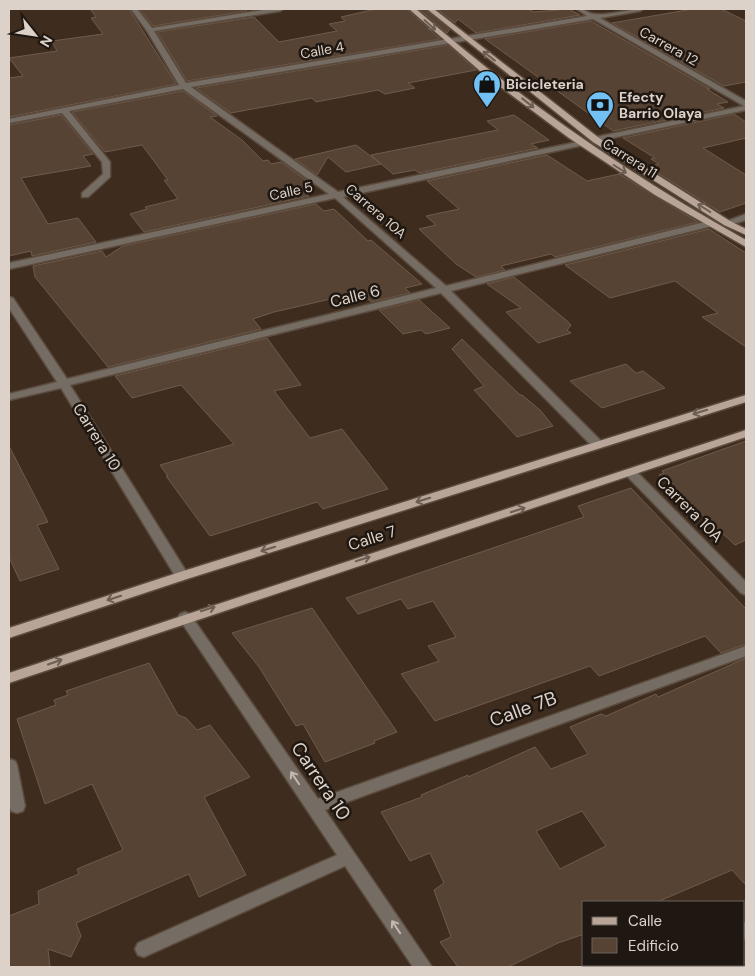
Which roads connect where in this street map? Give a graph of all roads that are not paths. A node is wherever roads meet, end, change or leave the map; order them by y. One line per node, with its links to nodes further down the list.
1 (134, 9): 8 (street, Carrera 10A)
2 (280, 9): 8 (street)
3 (412, 9): 10 (main road, Carrera 11, one-way to 10)
4 (430, 9): 9 (main road, Carrera 11)
5 (580, 9): 7 (street, Carrera 12)
6 (640, 9): 7 (street, Calle 4)
7 (590, 16): 9 (street, Calle 4); 12 (street, Carrera 12)
8 (150, 30): 11 (street, Carrera 10A)
9 (467, 39): 10 (street, Calle 4); 15 (main road, Carrera 11, one-way to 9)
10 (448, 41): 11 (street, Calle 4); 16 (main road, Carrera 11, one-way to 16)
11 (184, 86): 13 (street, Calle 4); 18 (street, Carrera 10A)
12 (746, 106): 15 (street)
13 (64, 110): 14 (street, Calle 4); 17 (street)
14 (9, 121)
15 (596, 140): 20 (main road, Carrera 11, one-way to 15)
16 (579, 143): 18 (street, Calle 5); 21 (main road, Carrera 11, one-way to 21)
17 (85, 195)
18 (336, 196): 24 (street, Calle 5); 25 (street, Carrera 10A)
19 (746, 217): 20 (street)
20 (727, 223): 22 (main road, Carrera 11)
21 (709, 224): 23 (main road, Carrera 11); 25 (street, Calle 6)
22 (746, 232)
23 (746, 244)
24 (9, 266)
25 (444, 290): 27 (street, Calle 6); 31 (street, Carrera 10A)
26 (9, 300): 27 (street, Carrera 10)
27 (64, 384): 28 (street, Calle 6); 33 (street, Carrera 10)
28 (9, 398)
29 (746, 398): 31 (main road, Calle 7, one-way to 31)
30 (746, 434): 32 (main road, Calle 7)
31 (597, 444): 33 (main road, Calle 7, one-way to 33)
32 (630, 474): 34 (street, Carrera 10A); 35 (main road, Calle 7, one-way to 32)
33 (182, 576): 36 (main road, Calle 7, one-way to 36)
34 (746, 590)
35 (186, 617): 38 (main road, Calle 7, one-way to 35); 41 (street, Carrera 10, one-way to 35)
36 (9, 634)
37 (746, 651): 41 (street, Calle 7B)
38 (9, 678)
39 (9, 765): 40 (street)
40 (18, 806)
41 (314, 806): 42 (street, Carrera 10)
42 (349, 858): 43 (street); 44 (street, Carrera 10, one-way to 42)
43 (144, 949)
44 (424, 967)

